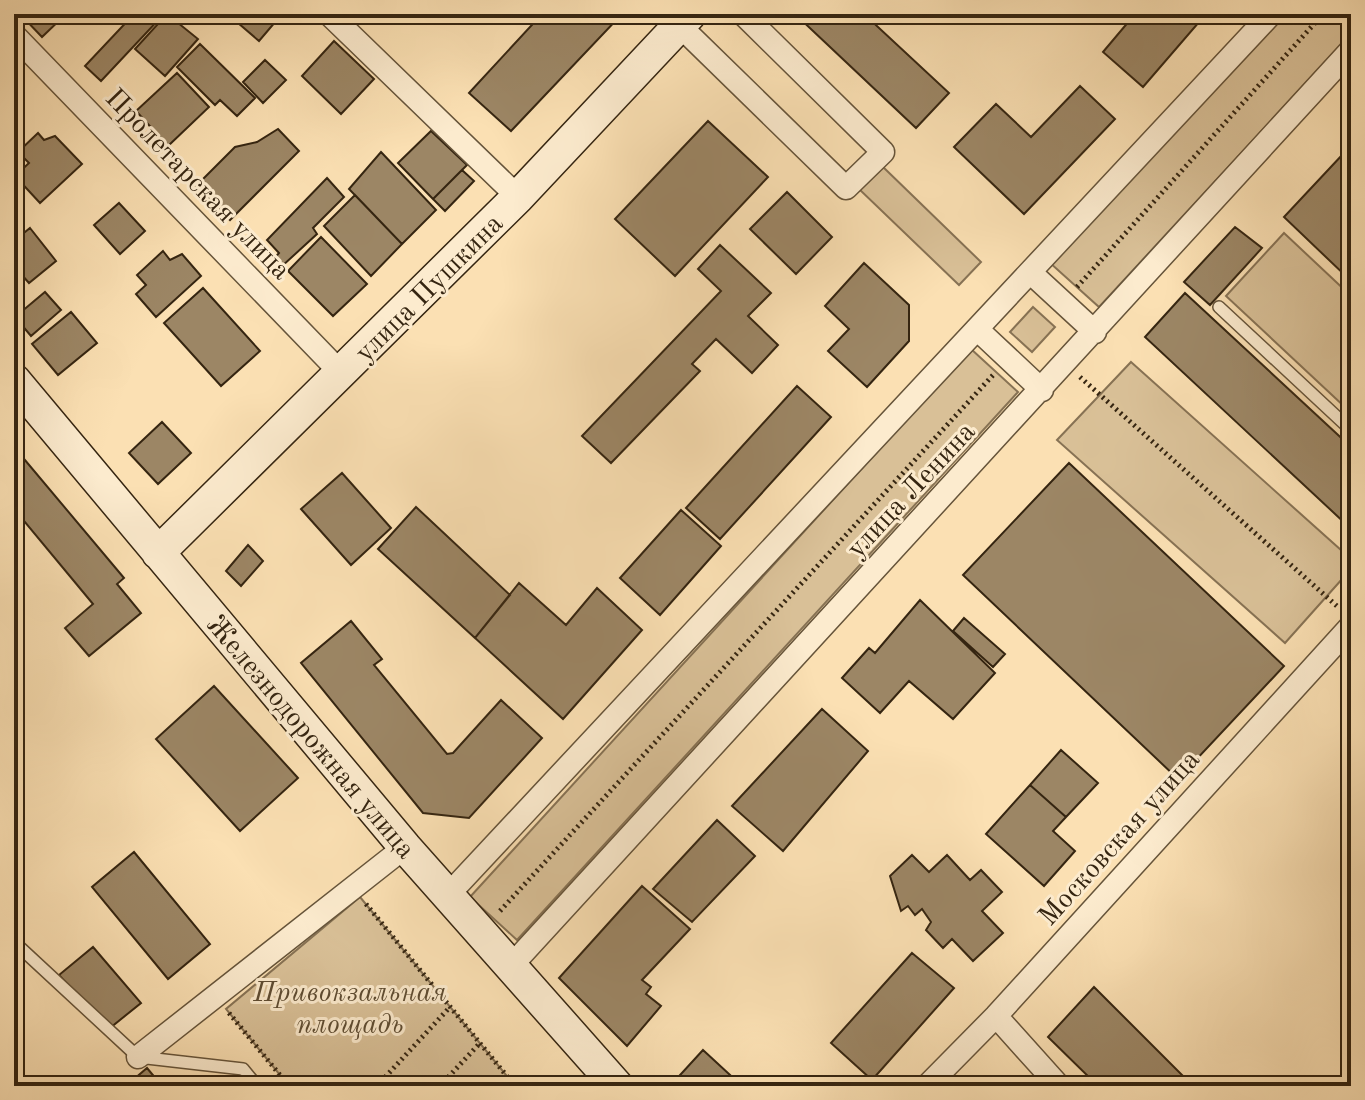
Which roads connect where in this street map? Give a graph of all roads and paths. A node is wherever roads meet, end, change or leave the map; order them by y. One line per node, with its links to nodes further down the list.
1 (329, 14): 10 (street)
2 (743, 14): 7 (street)
3 (899, 14): 4 (lane)
4 (905, 14)
5 (1271, 14): 11 (street)
6 (1323, 14): 12 (path)
7 (684, 20): 10 (main road, улица Пушкина)
8 (14, 35): 18 (street, Пролетарская улица)
9 (1351, 50): 15 (street, улица Ленина)
10 (518, 197): 18 (main road, улица Пушкина)
11 (1031, 273): 12 (street); 14 (street)
12 (1063, 302): 15 (street)
13 (1219, 307): 21 (lane)
14 (978, 330): 16 (street); 25 (street)
15 (1095, 332): 17 (street, улица Ленина)
16 (1008, 358): 20 (street); 27 (path)
17 (1065, 364): 20 (street, улица Ленина); 23 (path)
18 (342, 374): 22 (main road, улица Пушкина)
19 (14, 380): 22 (main road, Железнодорожная улица)
20 (1042, 390): 29 (street, улица Ленина)
21 (1351, 430)
22 (158, 553): 24 (main road, Железнодорожная улица)
23 (1345, 617): 32 (street, Московская улица)
24 (405, 847): 25 (main road, Железнодорожная улица); 34 (street)
25 (448, 895): 27 (main road, Железнодорожная улица)
26 (360, 897): 30 (path)
27 (480, 932): 29 (main road, Железнодорожная улица)
28 (14, 942): 34 (lane)
29 (510, 967): 40 (main road, Железнодорожная улица)
30 (450, 1007): 37 (path); 39 (path)
31 (226, 1009): 36 (path)
32 (996, 1016): 41 (street, Московская улица); 42 (street)
33 (480, 1043): 38 (path)
34 (138, 1057): 35 (lane)
35 (257, 1086)
36 (289, 1086)
37 (377, 1086)
38 (440, 1086)
39 (515, 1086)
40 (617, 1086)
41 (927, 1086)
42 (1059, 1086)

